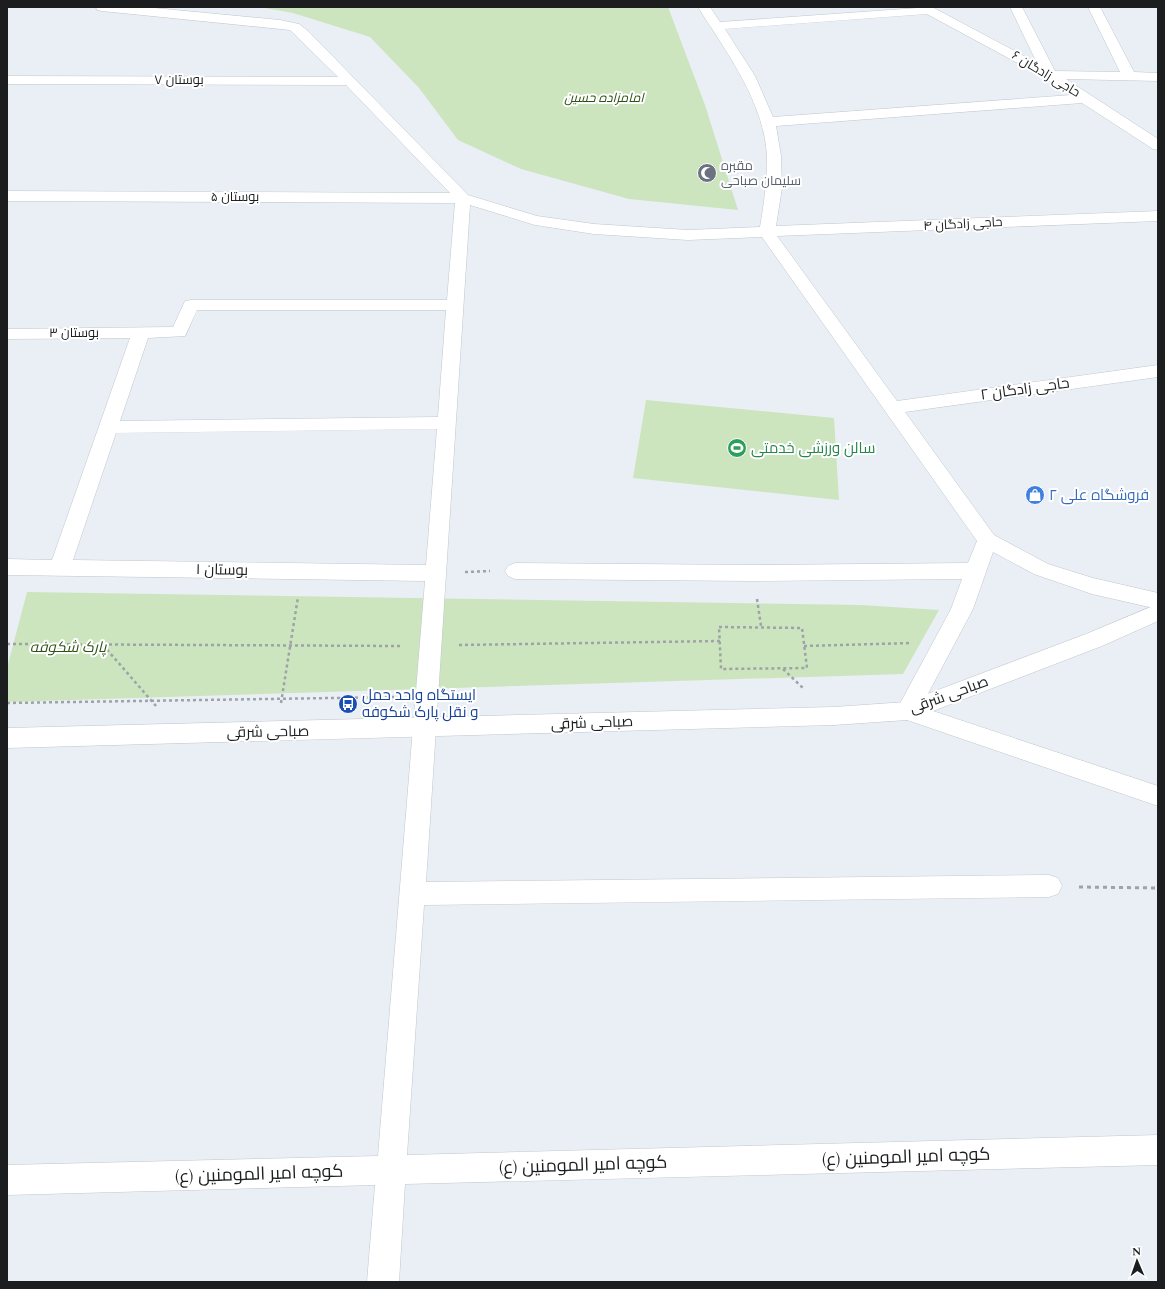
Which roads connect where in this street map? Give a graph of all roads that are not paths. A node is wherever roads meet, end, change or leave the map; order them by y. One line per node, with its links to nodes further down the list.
1 (102, 7): 6 (street)
2 (704, 7): 7 (street)
3 (1016, 7): 8 (street)
4 (1094, 7): 9 (street)
5 (929, 8): 7 (street); 8 (street, حاجی زادگان ۶)
6 (206, 11): 12 (street)
7 (716, 26): 14 (street)
8 (1050, 75): 9 (street); 13 (street, حاجی زادگان ۶)
9 (1129, 77): 10 (street)
10 (1158, 77)
11 (7, 80): 12 (street, بوستان ۷)
12 (350, 81): 17 (street)
13 (1086, 98): 14 (street); 15 (street, حاجی زادگان ۶)
14 (768, 122): 19 (street)
15 (1158, 146)
16 (7, 196): 17 (street, بوستان ۵)
17 (463, 198): 19 (street, حاجی زادگان ۴); 20 (street)
18 (1158, 216): 19 (street, حاجی زادگان ۴)
19 (767, 233): 24 (street)
20 (455, 305): 21 (street, بوستان ۳); 25 (street)
21 (141, 333): 22 (street, بوستان ۳); 26 (street)
22 (7, 334)
23 (1158, 371): 24 (street, حاجی زادگان ۲)
24 (892, 408): 27 (street)
25 (447, 423): 26 (street); 32 (street)
26 (108, 427): 29 (street)
27 (987, 540): 31 (street); 33 (street)
28 (7, 567): 29 (street, بوستان ۱)
29 (60, 568): 32 (street, بوستان ۱)
30 (514, 571): 31 (street)
31 (976, 571): 35 (street)
32 (436, 573): 36 (street)
33 (1158, 601)
34 (1158, 612): 35 (street, صباحی شرقی)
35 (907, 711): 36 (street, صباحی شرقی); 38 (street)
36 (425, 728): 37 (street, صباحی شرقی); 40 (street)
37 (7, 738)
38 (1158, 796)
39 (1049, 886): 40 (street)
40 (413, 894): 42 (street)
41 (1158, 1150): 42 (street, کوچه امیر المومنین (ع))
42 (392, 1170): 43 (street, کوچه امیر المومنین (ع)); 44 (street)
43 (7, 1180)
44 (383, 1282)

